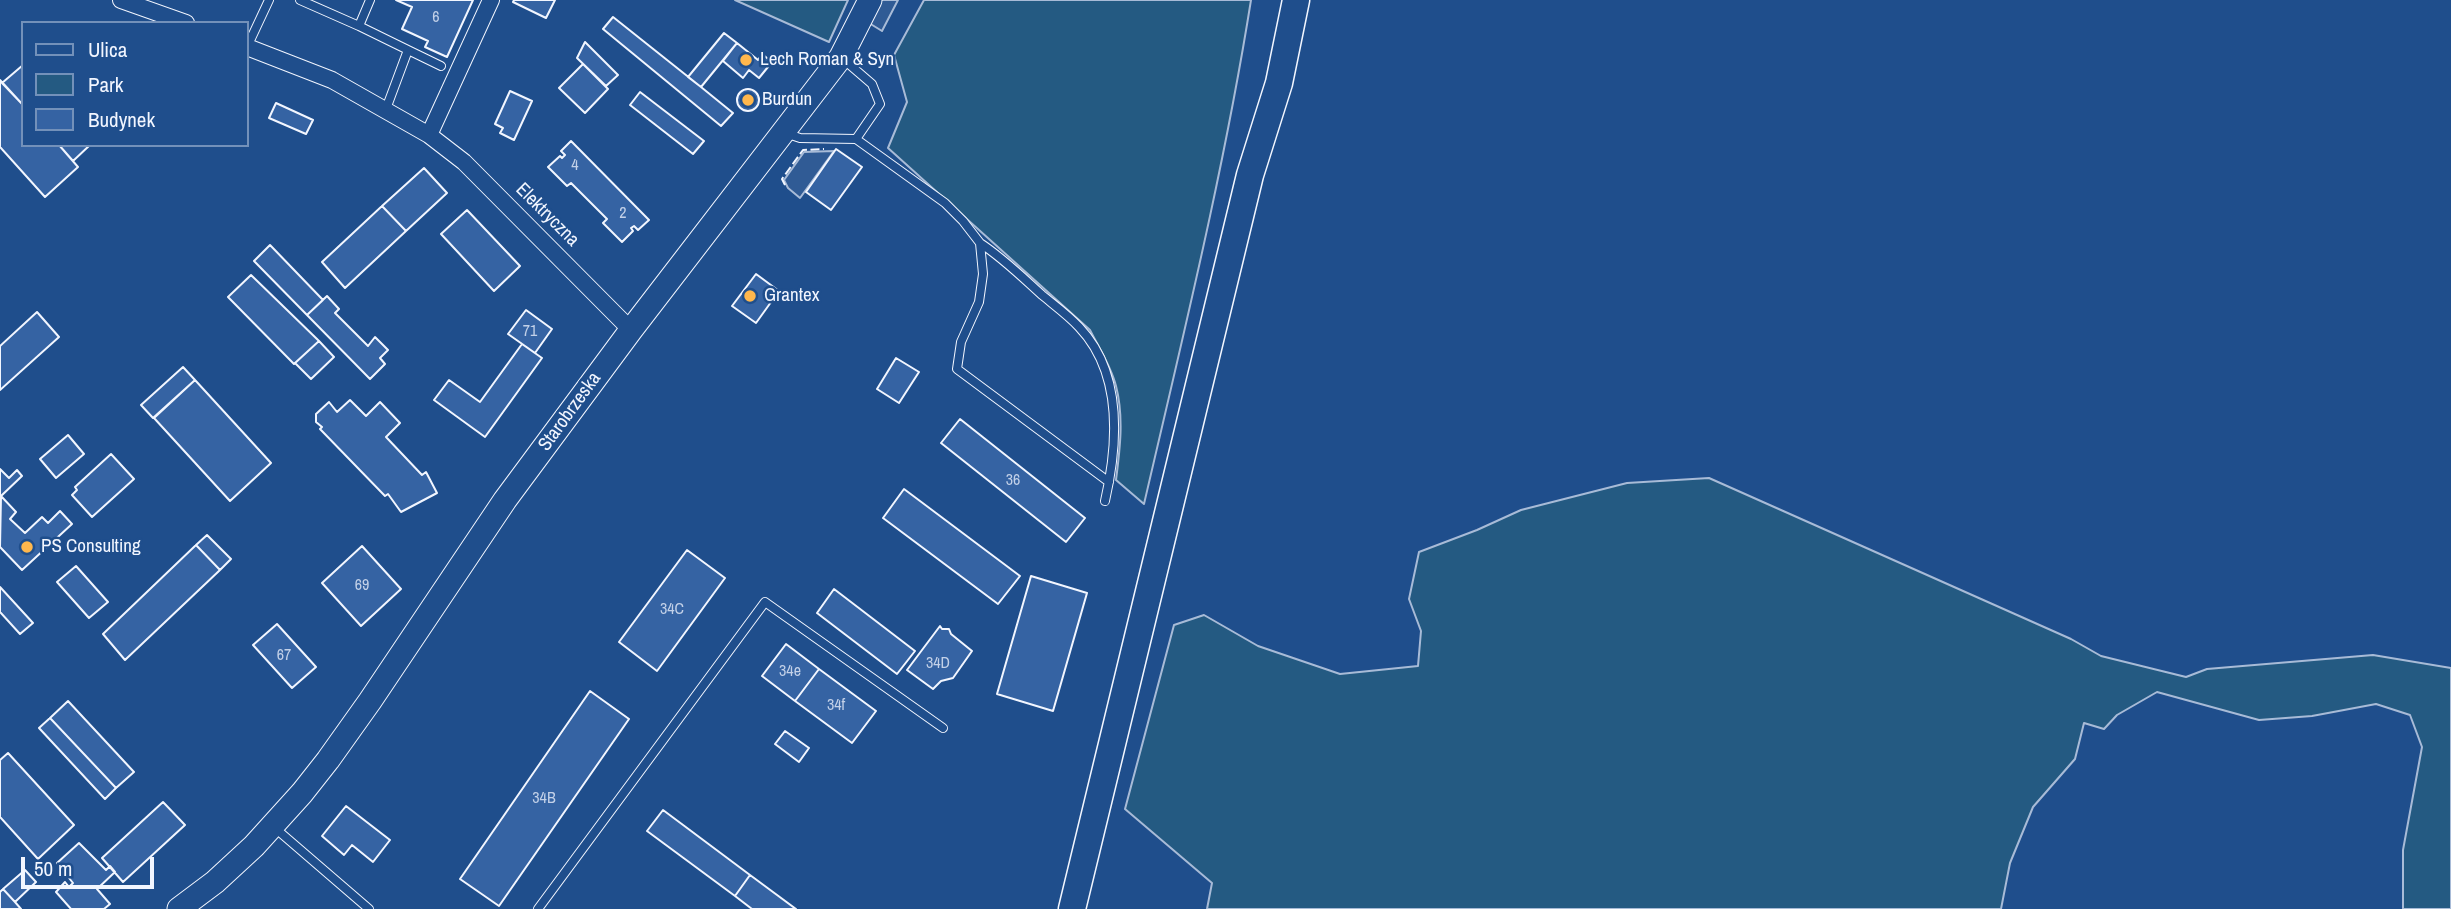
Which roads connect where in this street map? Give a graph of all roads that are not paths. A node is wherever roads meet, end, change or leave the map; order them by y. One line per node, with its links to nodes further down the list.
1 (121, 0): 9 (street)
2 (269, 0): 11 (lane)
3 (300, 0): 10 (lane)
4 (370, 0): 10 (lane)
5 (491, 0): 18 (street)
6 (870, 0): 14 (street, Starobrzeska)
7 (1278, 0): 20 (main road)
8 (1296, 0): 20 (main road)
9 (180, 21)
10 (359, 26): 13 (lane)
11 (248, 45)
12 (248, 47): 16 (street, Elektryczna)
13 (408, 50): 15 (lane); 16 (lane)
14 (841, 57): 17 (street, Starobrzeska); 19 (lane)
15 (442, 66)
16 (386, 109): 18 (street, Elektryczna)
17 (783, 132): 19 (lane); 22 (street, Starobrzeska)
18 (429, 135): 22 (street, Elektryczna)
19 (856, 139): 21 (lane)
20 (1250, 175): 32 (main road)
21 (980, 243): 23 (lane); 23 (lane)
22 (631, 330): 26 (street, Starobrzeska)
23 (1109, 482): 24 (lane)
24 (1105, 501)
25 (943, 728): 31 (lane)
26 (273, 826): 27 (lane); 28 (street, Starobrzeska)
27 (361, 902): 29 (lane); 30 (lane)
28 (191, 904)
29 (354, 909)
30 (369, 909)
31 (538, 909)
32 (1072, 909)

